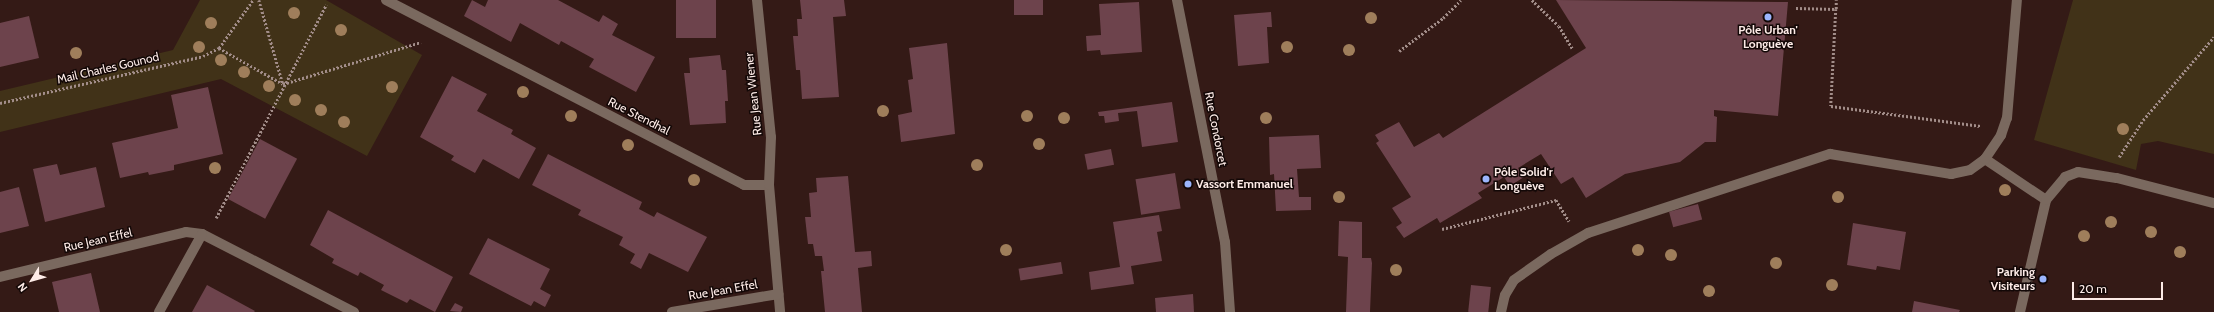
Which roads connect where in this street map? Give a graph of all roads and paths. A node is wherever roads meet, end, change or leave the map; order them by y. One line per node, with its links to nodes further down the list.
1 (253, 0): 15 (path)
2 (259, 0): 18 (path)
3 (386, 0): 23 (street, Rue Stendhal)
4 (757, 0): 23 (street, Rue Jean Wiener)
5 (1177, 0): 36 (street, Rue Condorcet)
6 (1461, 0): 17 (path)
7 (1532, 0): 16 (path)
8 (1836, 0): 12 (path)
9 (2017, 0): 20 (street)
10 (326, 5): 18 (path)
11 (1796, 8): 12 (path)
12 (1836, 9): 20 (path)
13 (424, 37): 18 (path)
14 (2214, 37): 22 (path)
15 (219, 48): 18 (path); 19 (path, Mail Charles Gounod)
16 (1572, 48)
17 (1399, 51)
18 (284, 84): 26 (path)
19 (0, 103)
20 (2003, 129): 21 (street)
21 (1986, 159): 24 (street); 29 (street)
22 (2105, 176): 24 (street); 25 (street)
23 (769, 185): 31 (street)
24 (2046, 200): 38 (street)
25 (2214, 203)
26 (216, 219)
27 (1442, 229): 29 (path)
28 (202, 234): 30 (street, Rue Jean Effel); 32 (street); 33 (street, Rue Jean Effel)
29 (1579, 238): 37 (street)
30 (0, 276)
31 (778, 294): 34 (street, Rue Jean Effel); 35 (street)
32 (159, 312)
33 (354, 312)
34 (672, 312)
35 (780, 312)
36 (1230, 312)
37 (1501, 312)
38 (2020, 312)

